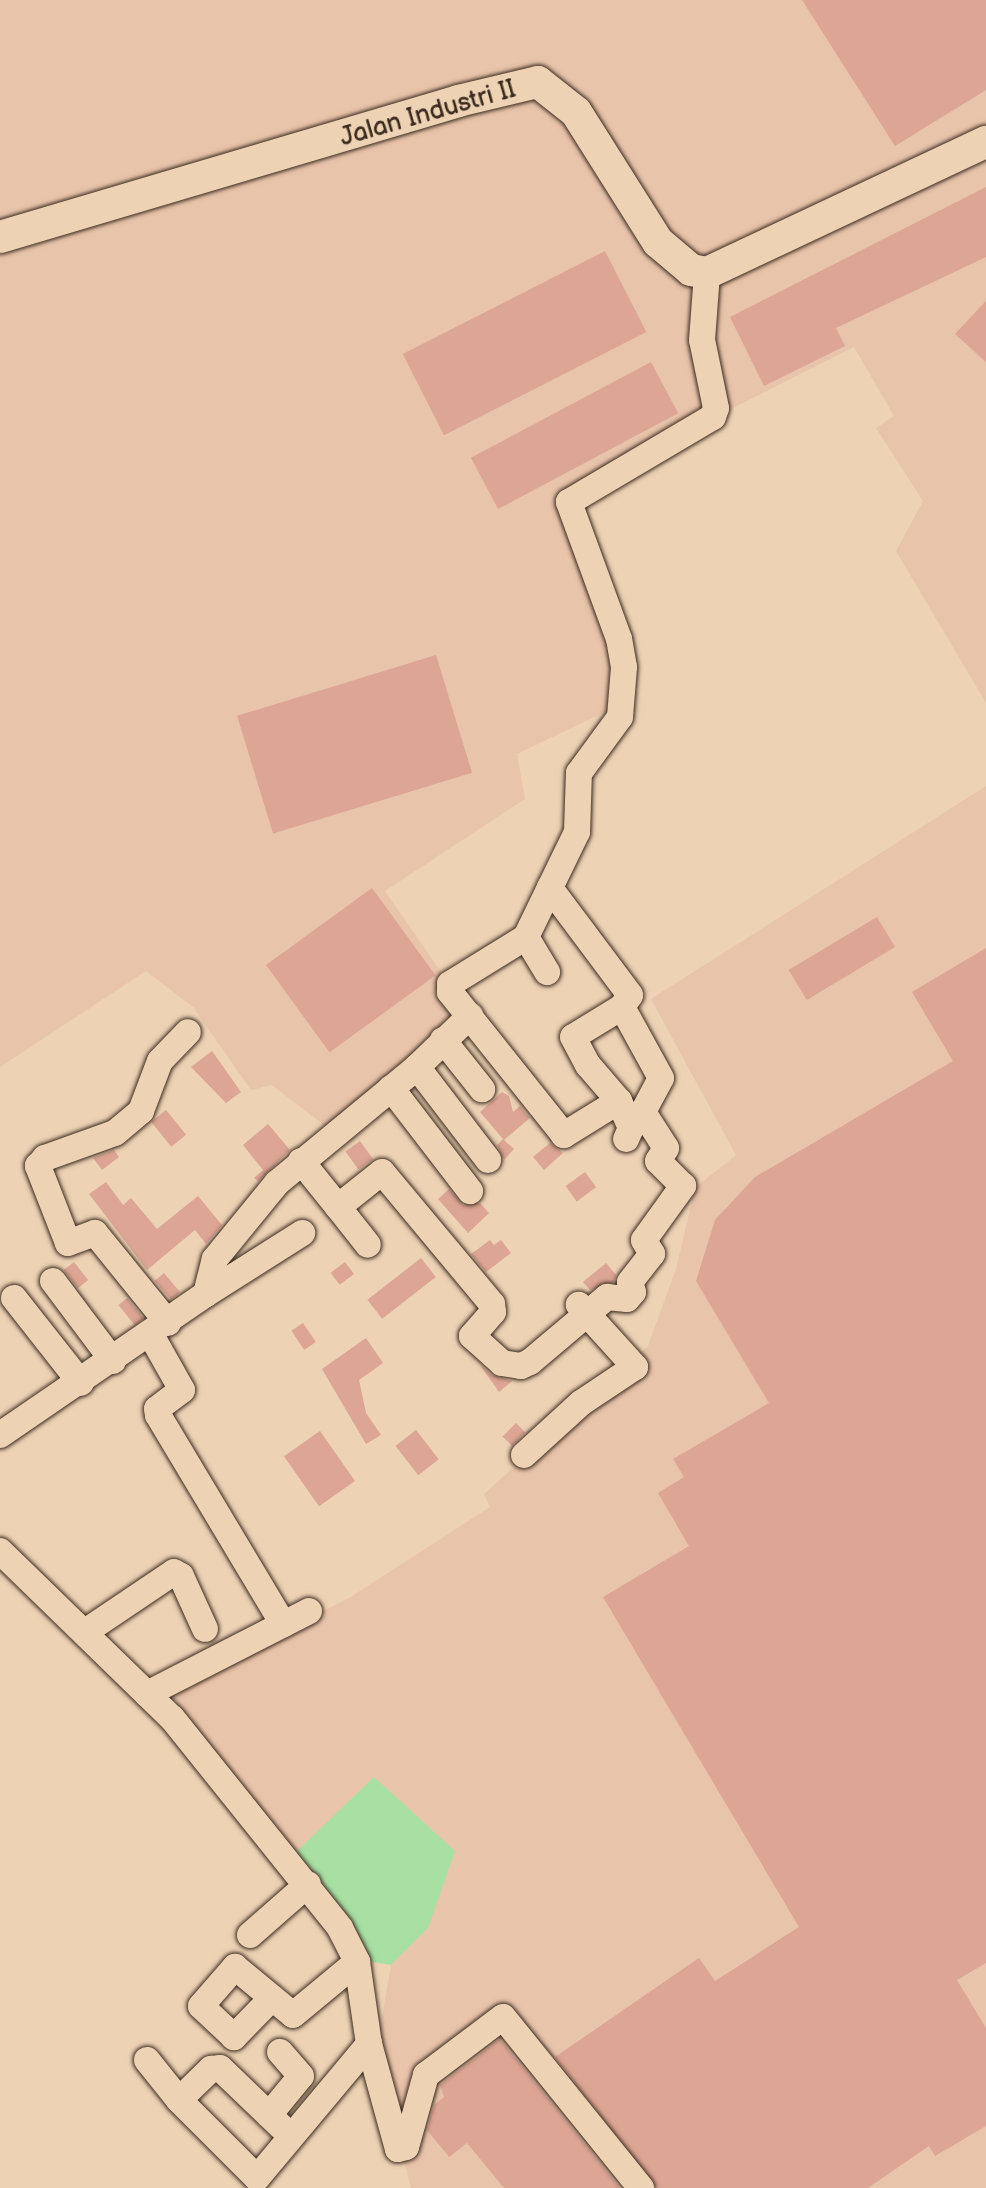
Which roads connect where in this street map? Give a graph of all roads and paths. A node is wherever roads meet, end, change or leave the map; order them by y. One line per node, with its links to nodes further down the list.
1 (986, 142): 3 (main road)
2 (0, 237): 3 (main road, Jalan Industri II)
3 (707, 273): 4 (street)
4 (550, 888): 5 (street); 7 (street)
5 (526, 937): 6 (street); 8 (street)
6 (547, 972)
7 (622, 1007): 14 (street); 25 (street)
8 (470, 1016): 10 (street); 14 (street)
9 (188, 1032): 26 (street)
10 (443, 1040): 11 (street); 13 (street)
11 (417, 1067): 12 (street); 16 (street)
12 (391, 1088): 17 (street); 18 (street)
13 (482, 1089)
14 (619, 1101): 15 (street)
15 (626, 1139)
16 (488, 1160)
17 (301, 1161): 19 (street); 23 (street)
18 (470, 1191)
19 (338, 1207): 21 (street); 25 (street)
20 (302, 1233): 23 (street)
21 (368, 1245)
22 (53, 1281): 27 (street)
23 (206, 1294): 26 (street)
24 (14, 1298): 28 (street)
25 (583, 1309): 30 (street)
26 (159, 1329): 27 (street); 33 (street)
27 (113, 1361): 28 (street)
28 (81, 1383): 29 (street)
29 (0, 1435)
30 (524, 1455)
31 (0, 1551): 35 (street)
32 (309, 1611): 33 (street)
33 (283, 1624): 36 (street)
34 (205, 1629): 35 (street)
35 (85, 1632): 36 (street)
36 (147, 1694): 37 (street)
37 (308, 1884): 38 (street); 39 (street)
38 (250, 1935)
39 (357, 1962): 40 (street); 41 (street)
40 (270, 2000)
41 (369, 2044): 46 (street); 48 (street)
42 (280, 2052): 45 (street)
43 (147, 2060): 44 (street)
44 (179, 2100): 45 (street); 47 (street)
45 (269, 2115): 46 (street)
46 (291, 2136): 47 (street)
47 (254, 2183)
48 (641, 2188)

